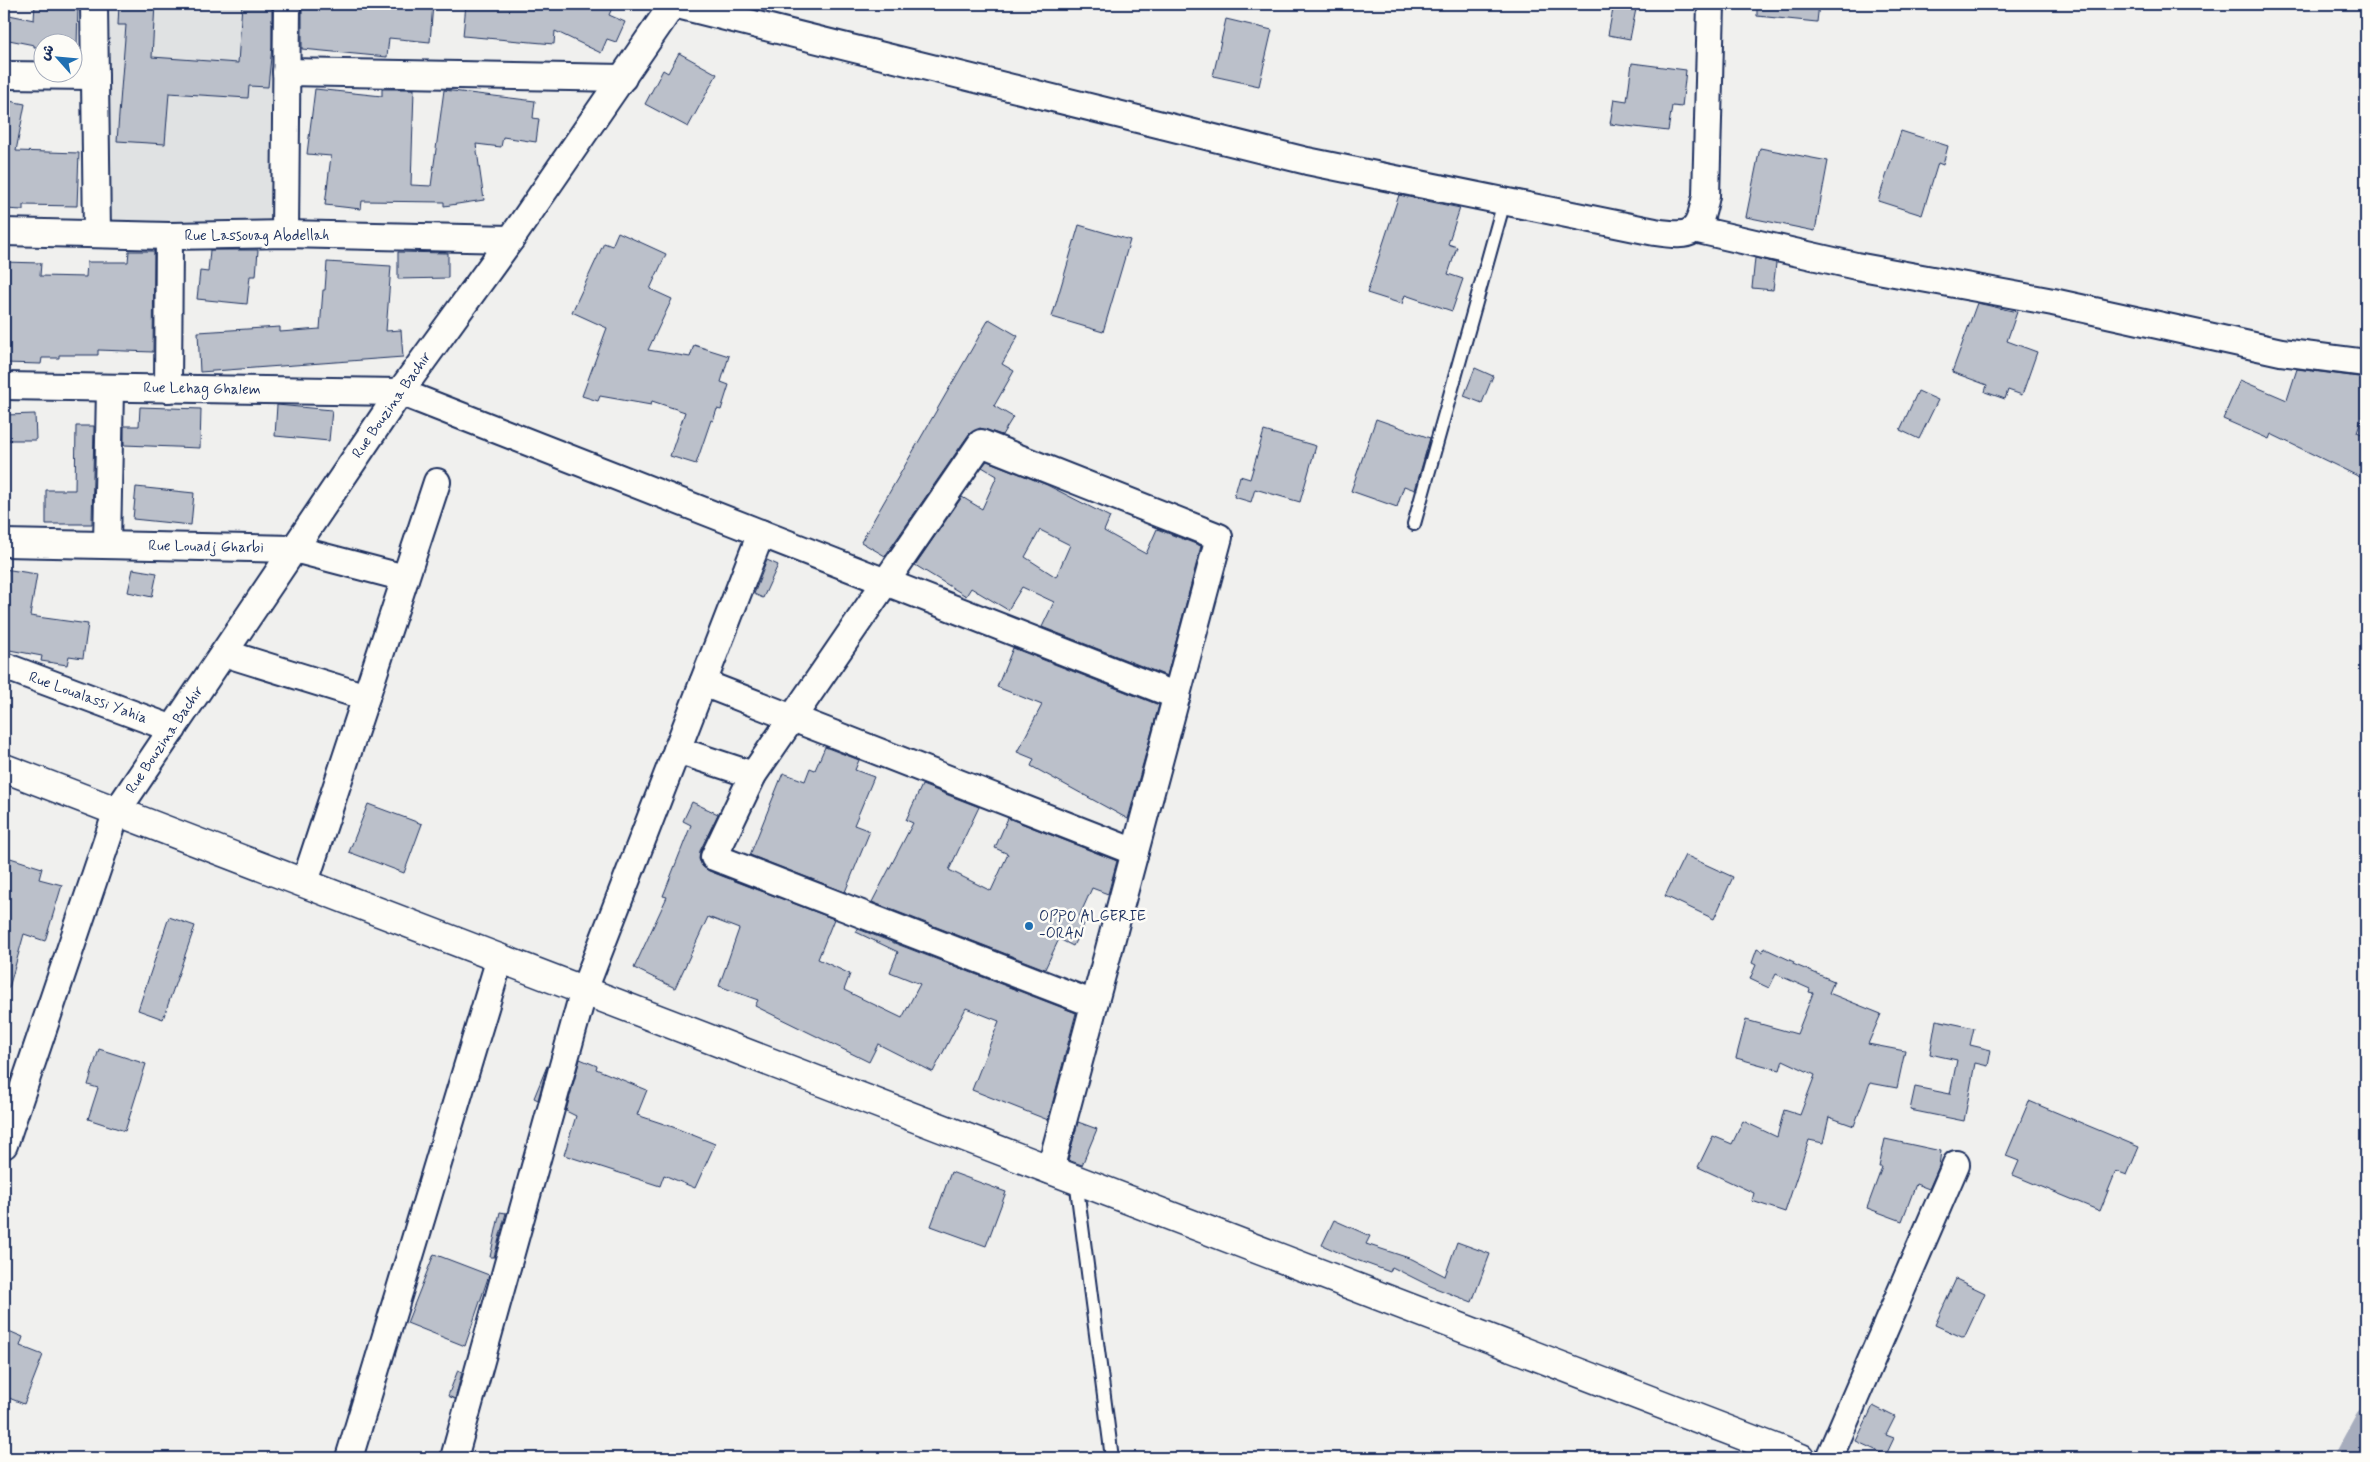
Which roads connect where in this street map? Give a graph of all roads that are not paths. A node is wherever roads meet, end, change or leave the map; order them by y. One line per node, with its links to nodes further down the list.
1 (94, 4): 7 (street)
2 (287, 4): 5 (street)
3 (673, 4): 8 (street, Rue Bouzina Bachir); 9 (street)
4 (1711, 4): 10 (street)
5 (286, 72): 8 (street); 13 (street)
6 (4, 76): 7 (street)
7 (95, 76): 12 (street)
8 (623, 78): 15 (street, Rue Bouzina Bachir)
9 (1504, 202): 10 (street); 22 (lane)
10 (1694, 230): 16 (street)
11 (4, 232): 12 (street, Rue Lassouag Abdellah)
12 (97, 234): 14 (street, Rue Lassouag Abdellah)
13 (285, 234): 14 (street, Rue Lassouag Abdellah); 15 (street, Rue Lassouag Abdellah)
14 (168, 236): 19 (street)
15 (511, 239): 20 (street, Rue Bouzina Bachir)
16 (2366, 363)
17 (4, 386): 18 (street, Rue Lehag Ghalem)
18 (110, 388): 19 (street, Rue Lehag Ghalem); 25 (street)
19 (168, 389): 20 (street, Rue Lehag Ghalem)
20 (400, 392): 23 (street); 26 (street, Rue Bouzina Bachir)
21 (437, 482): 27 (street)
22 (1414, 524)
23 (761, 532): 28 (street); 31 (street)
24 (4, 543): 25 (street, Rue Louadj Gharbi)
25 (107, 545): 26 (street, Rue Louadj Gharbi)
26 (294, 549): 27 (street, Rue Louadj Gharbi); 29 (street, Rue Bouzina Bachir)
27 (405, 578): 33 (street)
28 (886, 581): 32 (street); 32 (street); 34 (street)
29 (224, 653): 33 (street); 35 (street, Rue Bouzina Bachir)
30 (4, 666): 35 (street, Rue Loualassi Yahia)
31 (703, 683): 34 (street); 36 (street)
32 (1177, 696): 40 (street)
33 (366, 697): 41 (street)
34 (792, 718): 38 (street); 40 (street)
35 (173, 729): 39 (street, Rue Bouzina Bachir)
36 (677, 750): 38 (street); 43 (street)
37 (4, 768): 39 (main road)
38 (753, 775): 44 (street)
39 (117, 811): 41 (main road); 45 (street, Rue Bouzina Bachir)
40 (1135, 852): 44 (street)
41 (305, 882): 42 (main road)
42 (500, 958): 43 (main road); 49 (street)
43 (584, 990): 47 (main road); 50 (street)
44 (1094, 1004): 47 (street)
45 (4, 1145)
46 (1956, 1164): 53 (street)
47 (1050, 1170): 48 (main road)
48 (1076, 1180): 51 (lane); 52 (main road)
49 (349, 1458)
50 (454, 1458)
51 (1112, 1458)
52 (1800, 1458)
53 (1829, 1458)

